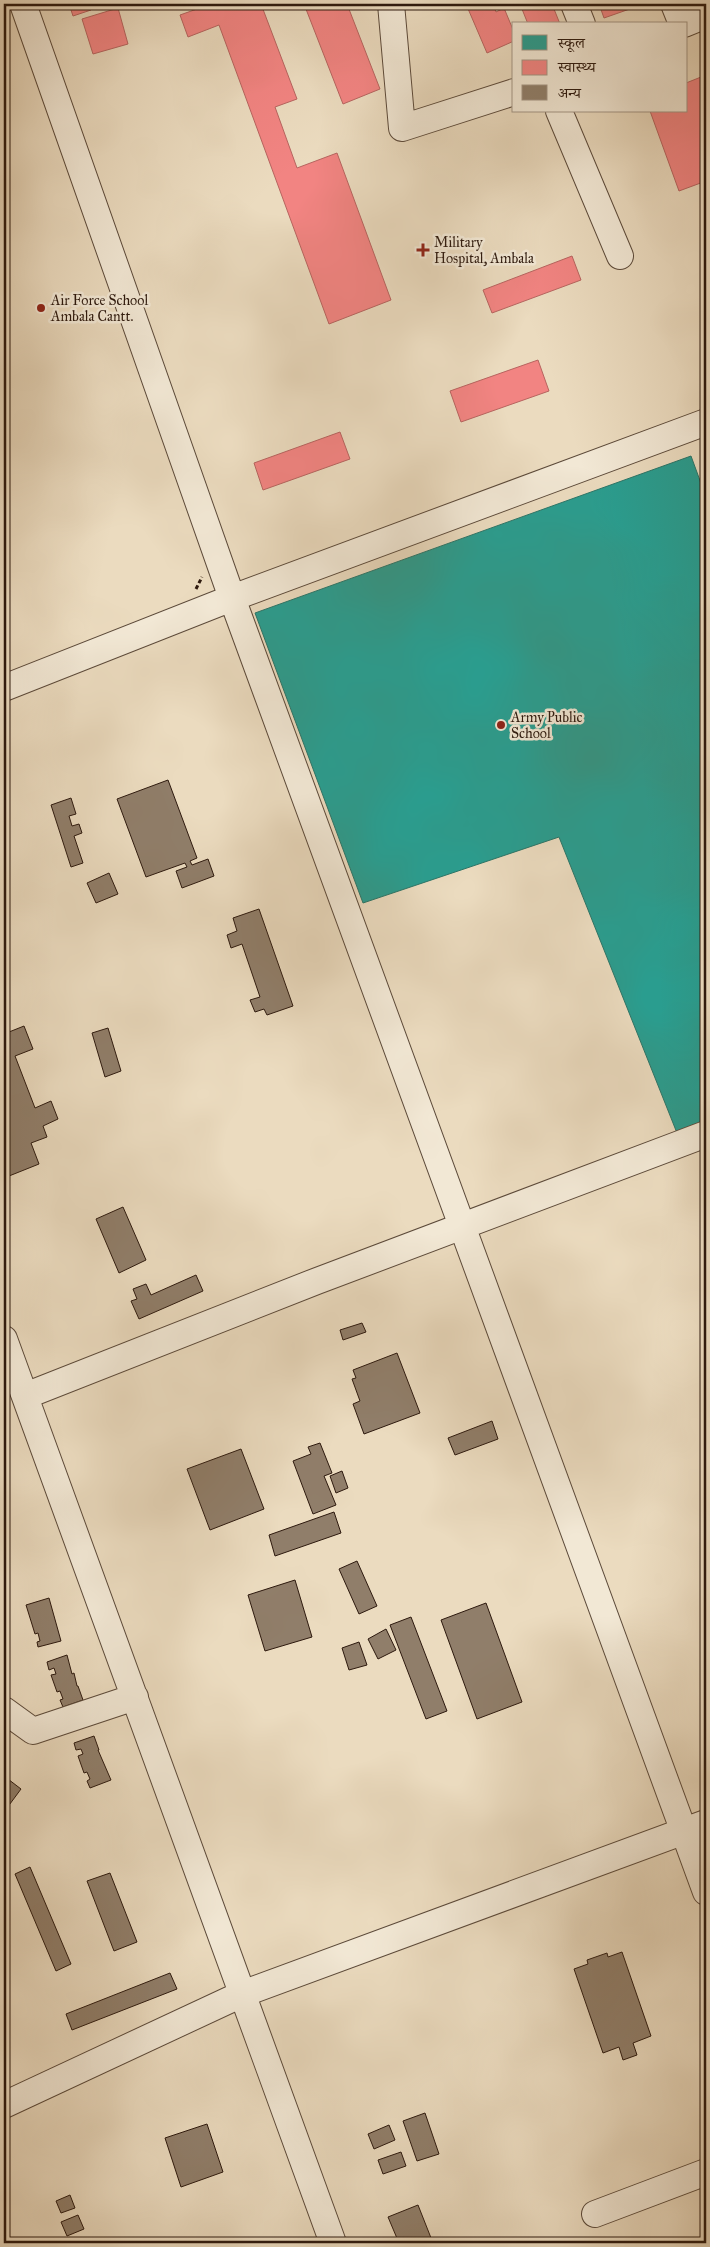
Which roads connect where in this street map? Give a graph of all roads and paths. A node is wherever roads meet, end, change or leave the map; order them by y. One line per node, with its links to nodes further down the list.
1 (24, 4): 15 (street)
2 (391, 4): 9 (street)
3 (574, 4): 6 (street)
4 (674, 4): 7 (street)
5 (706, 16): 8 (street)
6 (581, 22)
7 (682, 22)
8 (688, 22)
9 (512, 93)
10 (559, 112): 11 (street)
11 (620, 256)
12 (706, 422): 15 (street)
13 (203, 576): 14 (path)
14 (193, 592)
15 (232, 598): 16 (street); 18 (street)
16 (4, 688)
17 (706, 1134): 18 (street)
18 (462, 1227): 20 (street); 23 (street)
19 (4, 1339): 20 (street)
20 (25, 1396): 21 (street)
21 (135, 1697): 22 (street); 25 (street)
22 (4, 1710)
23 (695, 1827): 24 (street); 25 (street)
24 (706, 1892)
25 (242, 1994): 26 (street); 29 (street)
26 (4, 2106)
27 (706, 2172): 28 (street)
28 (595, 2214)
29 (333, 2243)

